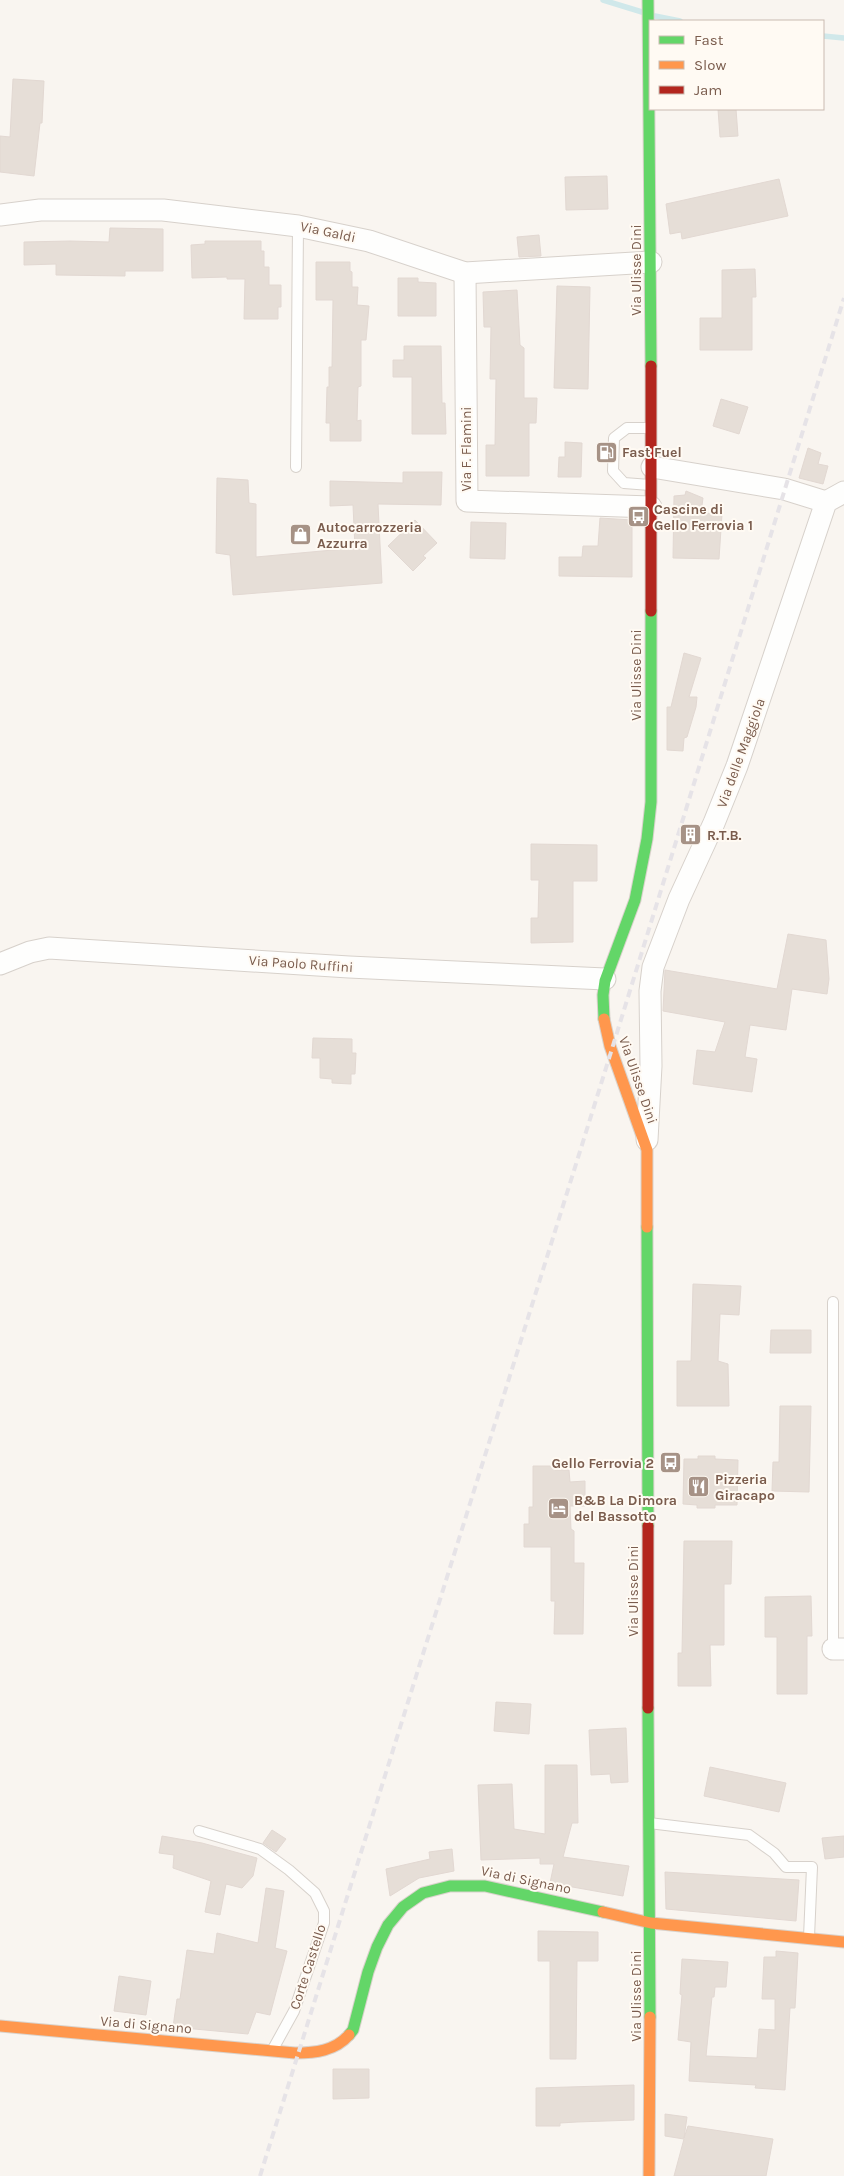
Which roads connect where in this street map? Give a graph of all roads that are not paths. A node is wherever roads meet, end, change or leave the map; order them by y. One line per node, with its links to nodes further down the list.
1 (648, 0): 2 (street, Via Ulisse Dini)
2 (649, 109)
3 (649, 110): 6 (street, Via Ulisse Dini)
4 (0, 215): 5 (street, Via Galdi)
5 (298, 226): 7 (street, Via Galdi); 9 (lane)
6 (651, 262): 7 (street, Via Galdi); 8 (street, Via Ulisse Dini)
7 (465, 273): 12 (street, Via F. Flamini)
8 (652, 428): 10 (street, Via Ulisse Dini); 10 (lane)
9 (296, 467)
10 (652, 476): 11 (street, Via delle Maggiola); 12 (street, Via Ulisse Dini)
11 (835, 497): 15 (street, Via delle Maggiola)
12 (651, 507): 14 (street, Via Ulisse Dini)
13 (0, 964): 14 (street, Via Paolo Ruffini)
14 (606, 979): 15 (street, Via Ulisse Dini)
15 (647, 1150): 18 (street, Via Ulisse Dini)
16 (833, 1302): 17 (lane)
17 (839, 1649)
18 (648, 1823): 20 (street, Via Ulisse Dini); 21 (lane)
19 (199, 1831): 24 (lane, Corte Castello)
20 (651, 1923): 21 (street, Via di Signano); 24 (street, Via di Signano); 25 (street, Via Ulisse Dini)
21 (809, 1939): 22 (street, Via di Signano)
22 (844, 1942)
23 (0, 2026): 24 (street, Via di Signano)
24 (272, 2052)
25 (649, 2176)

